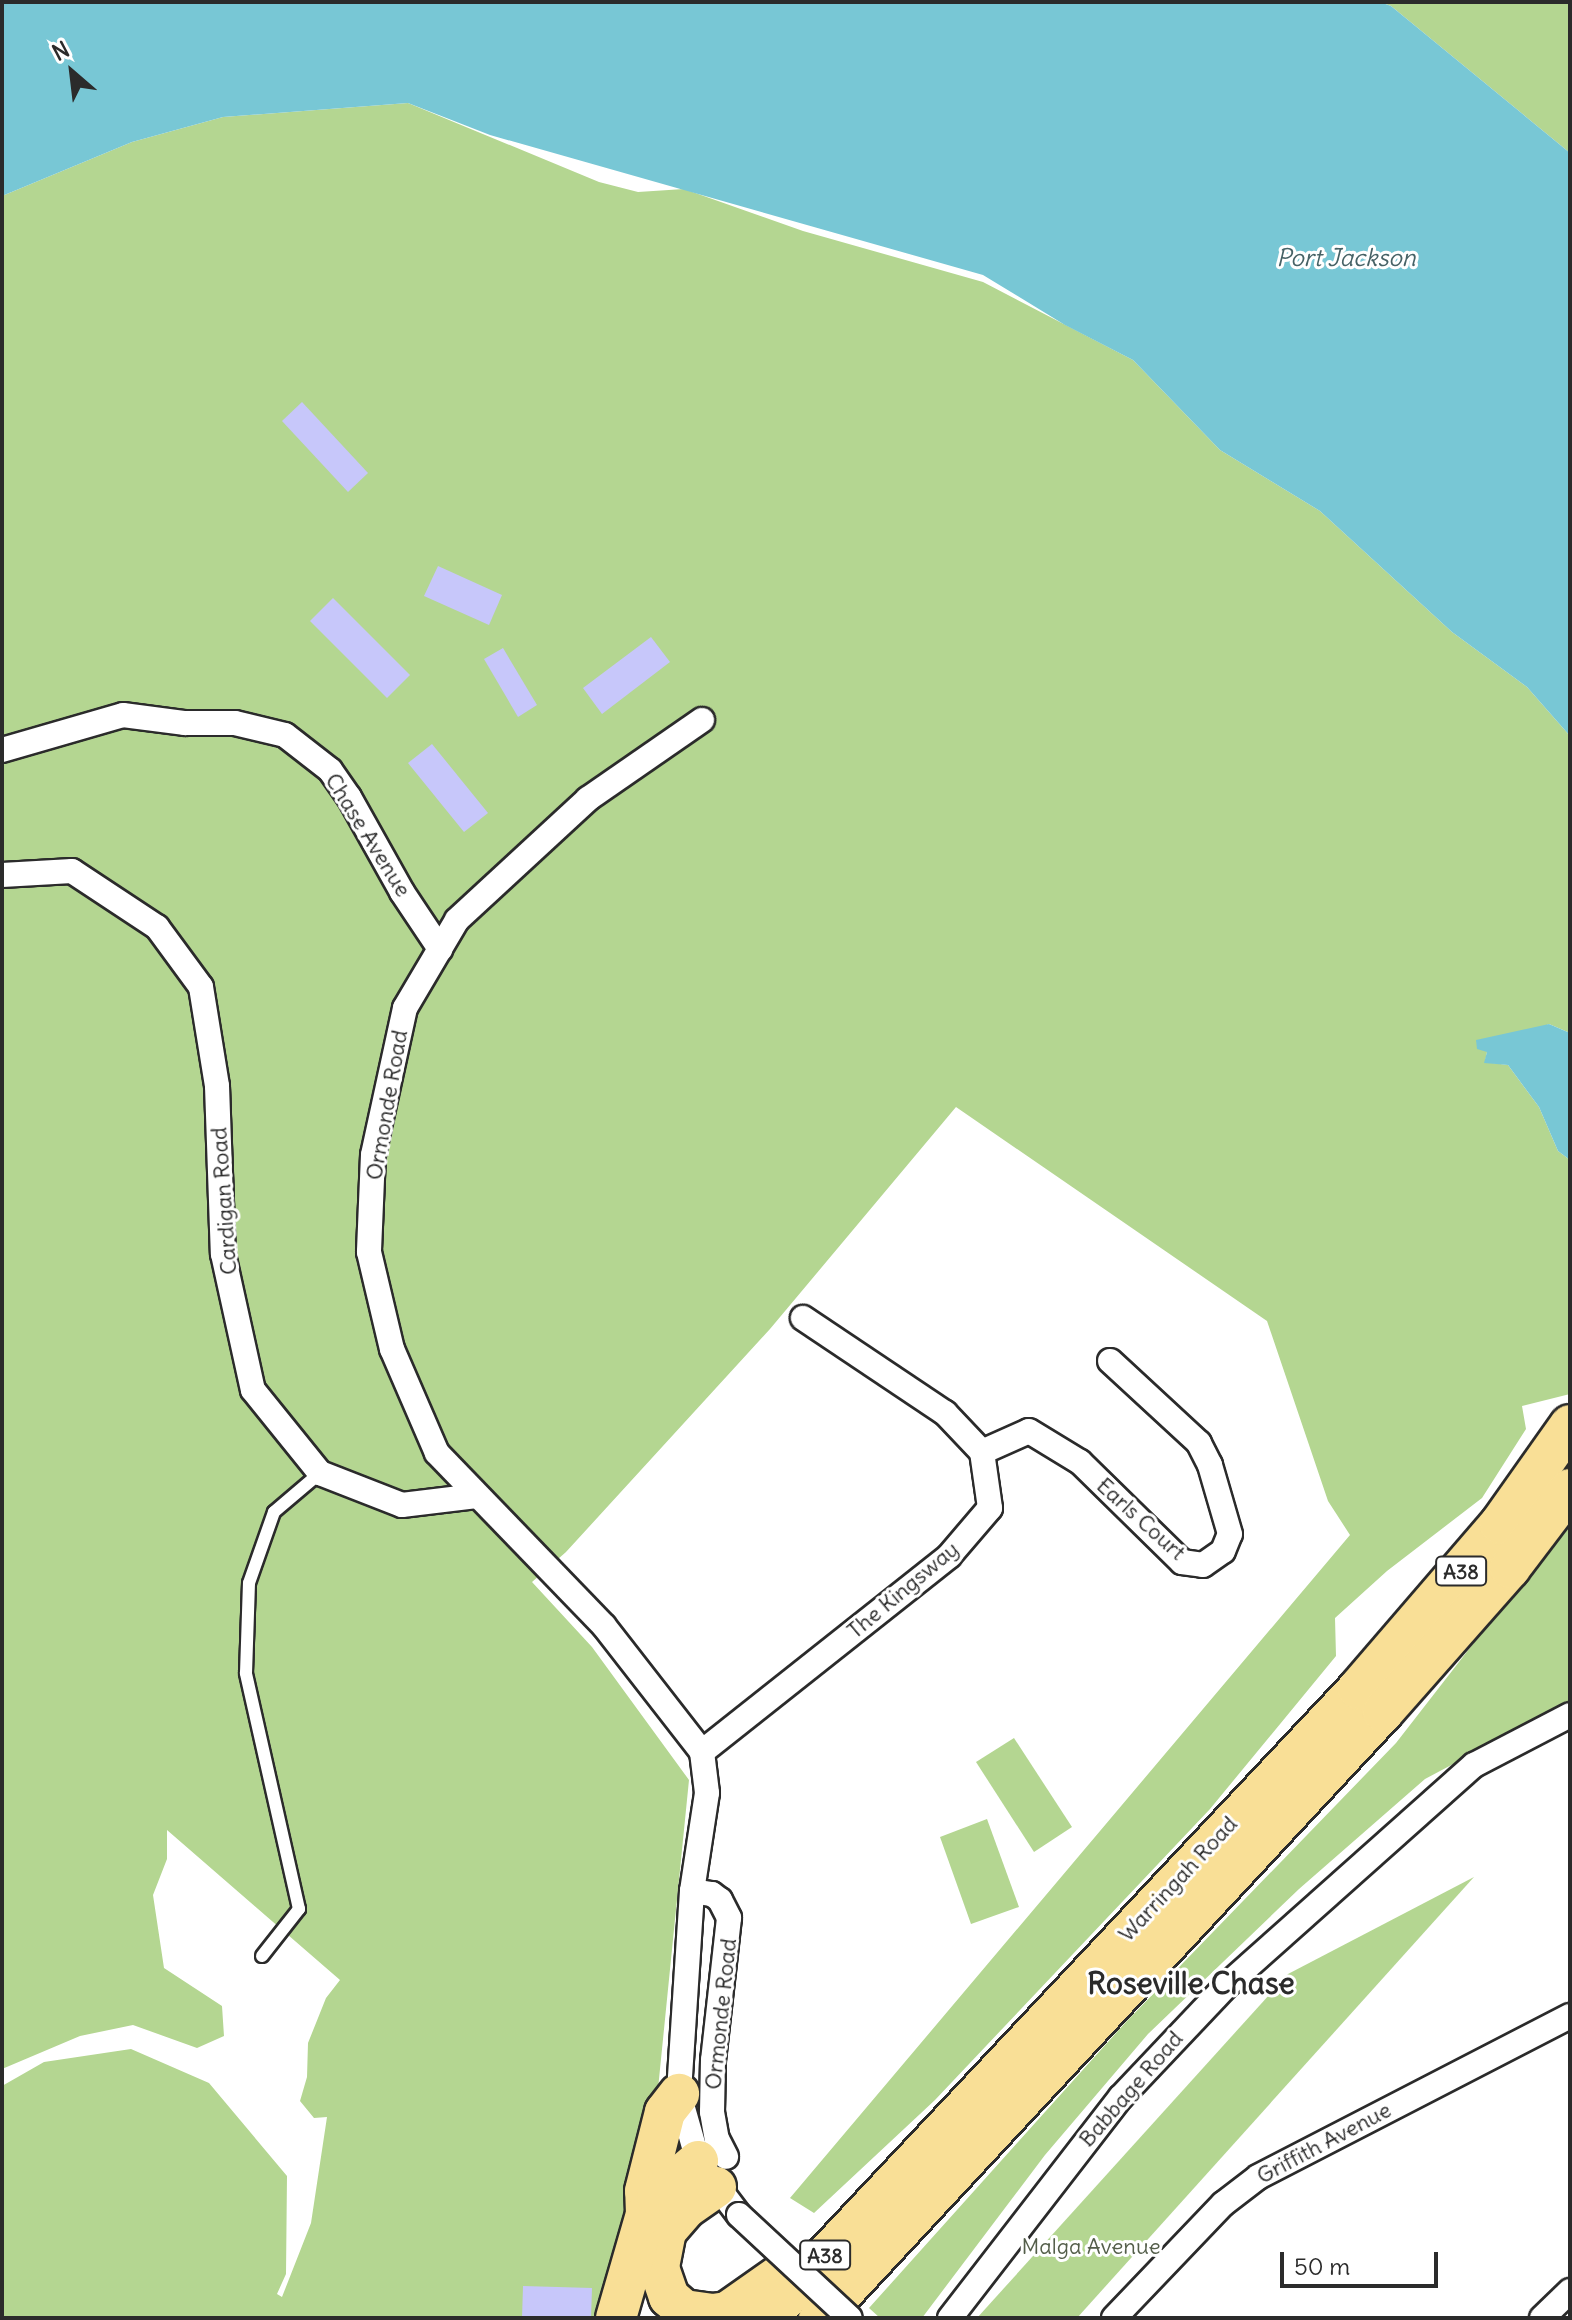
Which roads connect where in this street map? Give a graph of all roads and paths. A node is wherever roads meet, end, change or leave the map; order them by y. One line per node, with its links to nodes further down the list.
1 (702, 720): 4 (street, Ormonde Road)
2 (2, 750): 4 (street, Chase Avenue)
3 (2, 875): 9 (street, Cardigan Road)
4 (440, 949): 11 (street, Ormonde Road)
5 (803, 1318): 8 (street)
6 (1110, 1361): 8 (street, Earls Court)
7 (1570, 1425): 12 (highway, Warringah Road / A38)
8 (982, 1452): 14 (street, The Kingsway)
9 (320, 1473): 11 (street, Cardigan Road); 16 (lane)
10 (1570, 1489): 12 (highway, Warringah Road / A38)
11 (476, 1496): 14 (street, Ormonde Road)
12 (1370, 1700): 20 (highway, Warringah Road / A38); 25 (highway, Warringah Road / A38)
13 (1570, 1715): 27 (street, Babbage Road)
14 (702, 1752): 15 (street, Ormonde Road)
15 (692, 1891): 18 (street, Ormonde Road); 19 (street, Ormonde Road)
16 (262, 1956)
17 (1570, 2016): 28 (street, Griffith Avenue)
18 (679, 2094): 19 (street, Ormonde Road); 21 (highway)
19 (720, 2180): 20 (highway); 21 (highway); 26 (street, bridge)
20 (883, 2192): 24 (highway, Warringah Road / A38)
21 (646, 2214): 23 (highway)
22 (1570, 2291): 29 (street)
23 (616, 2318)
24 (767, 2318)
25 (819, 2318)
26 (850, 2318)
27 (950, 2318)
28 (1114, 2318)
29 (1542, 2318)

